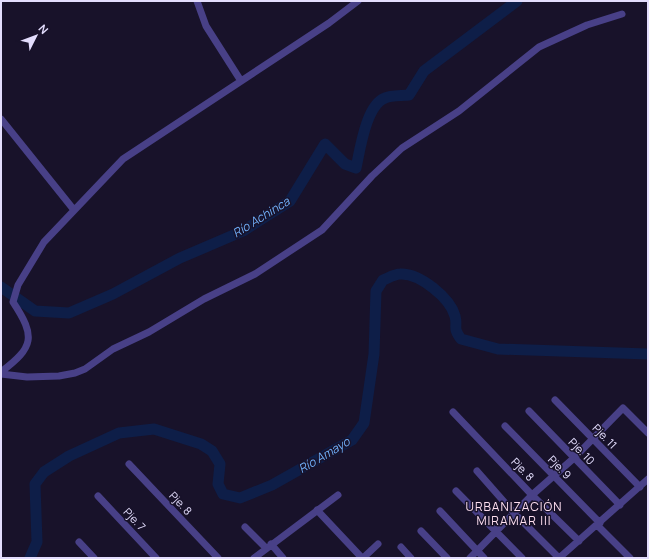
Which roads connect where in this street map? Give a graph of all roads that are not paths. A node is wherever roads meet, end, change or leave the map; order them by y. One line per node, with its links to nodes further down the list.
1 (197, 1): 4 (street)
2 (358, 1): 4 (street)
3 (622, 14): 7 (street)
4 (241, 81): 6 (street)
5 (1, 118): 6 (street)
6 (74, 210): 7 (street)
7 (1, 373)
8 (555, 400): 13 (street, Pje. 11)
9 (529, 411): 14 (street, Pje. 10)
10 (453, 412): 22 (street, Pje. 8)
11 (505, 426): 17 (street, Pje. 9)
12 (648, 432): 13 (street)
13 (593, 439): 14 (street); 19 (street, Pje. 11)
14 (574, 458): 17 (street); 24 (street, Pje. 10)
15 (129, 464): 40 (street, Pje. 8)
16 (477, 471): 27 (street)
17 (552, 476): 22 (street); 28 (street, Pje. 9)
18 (648, 479): 19 (street)
19 (640, 487): 24 (street)
20 (456, 491): 31 (street)
21 (338, 495): 25 (street)
22 (532, 495): 27 (street); 32 (street, Pje. 8)
23 (98, 496): 39 (street, Pje. 7)
24 (620, 505): 28 (street)
25 (317, 510): 35 (street); 43 (street)
26 (440, 511): 37 (street)
27 (514, 513): 31 (street); 49 (street)
28 (599, 524): 32 (street); 50 (street, Pje. 9)
29 (245, 526): 35 (street)
30 (421, 531): 45 (street)
31 (496, 532): 37 (street); 48 (street)
32 (579, 541): 49 (street)
33 (79, 542): 38 (street)
34 (378, 544): 43 (street)
35 (268, 546): 41 (street); 42 (street)
36 (401, 547): 44 (street)
37 (477, 551): 46 (street); 47 (street)
38 (94, 558)
39 (156, 558)
40 (218, 558)
41 (254, 558)
42 (283, 558)
43 (362, 558)
44 (412, 558)
45 (446, 558)
46 (470, 558)
47 (484, 558)
48 (522, 558)
49 (559, 558)
50 (630, 558)

